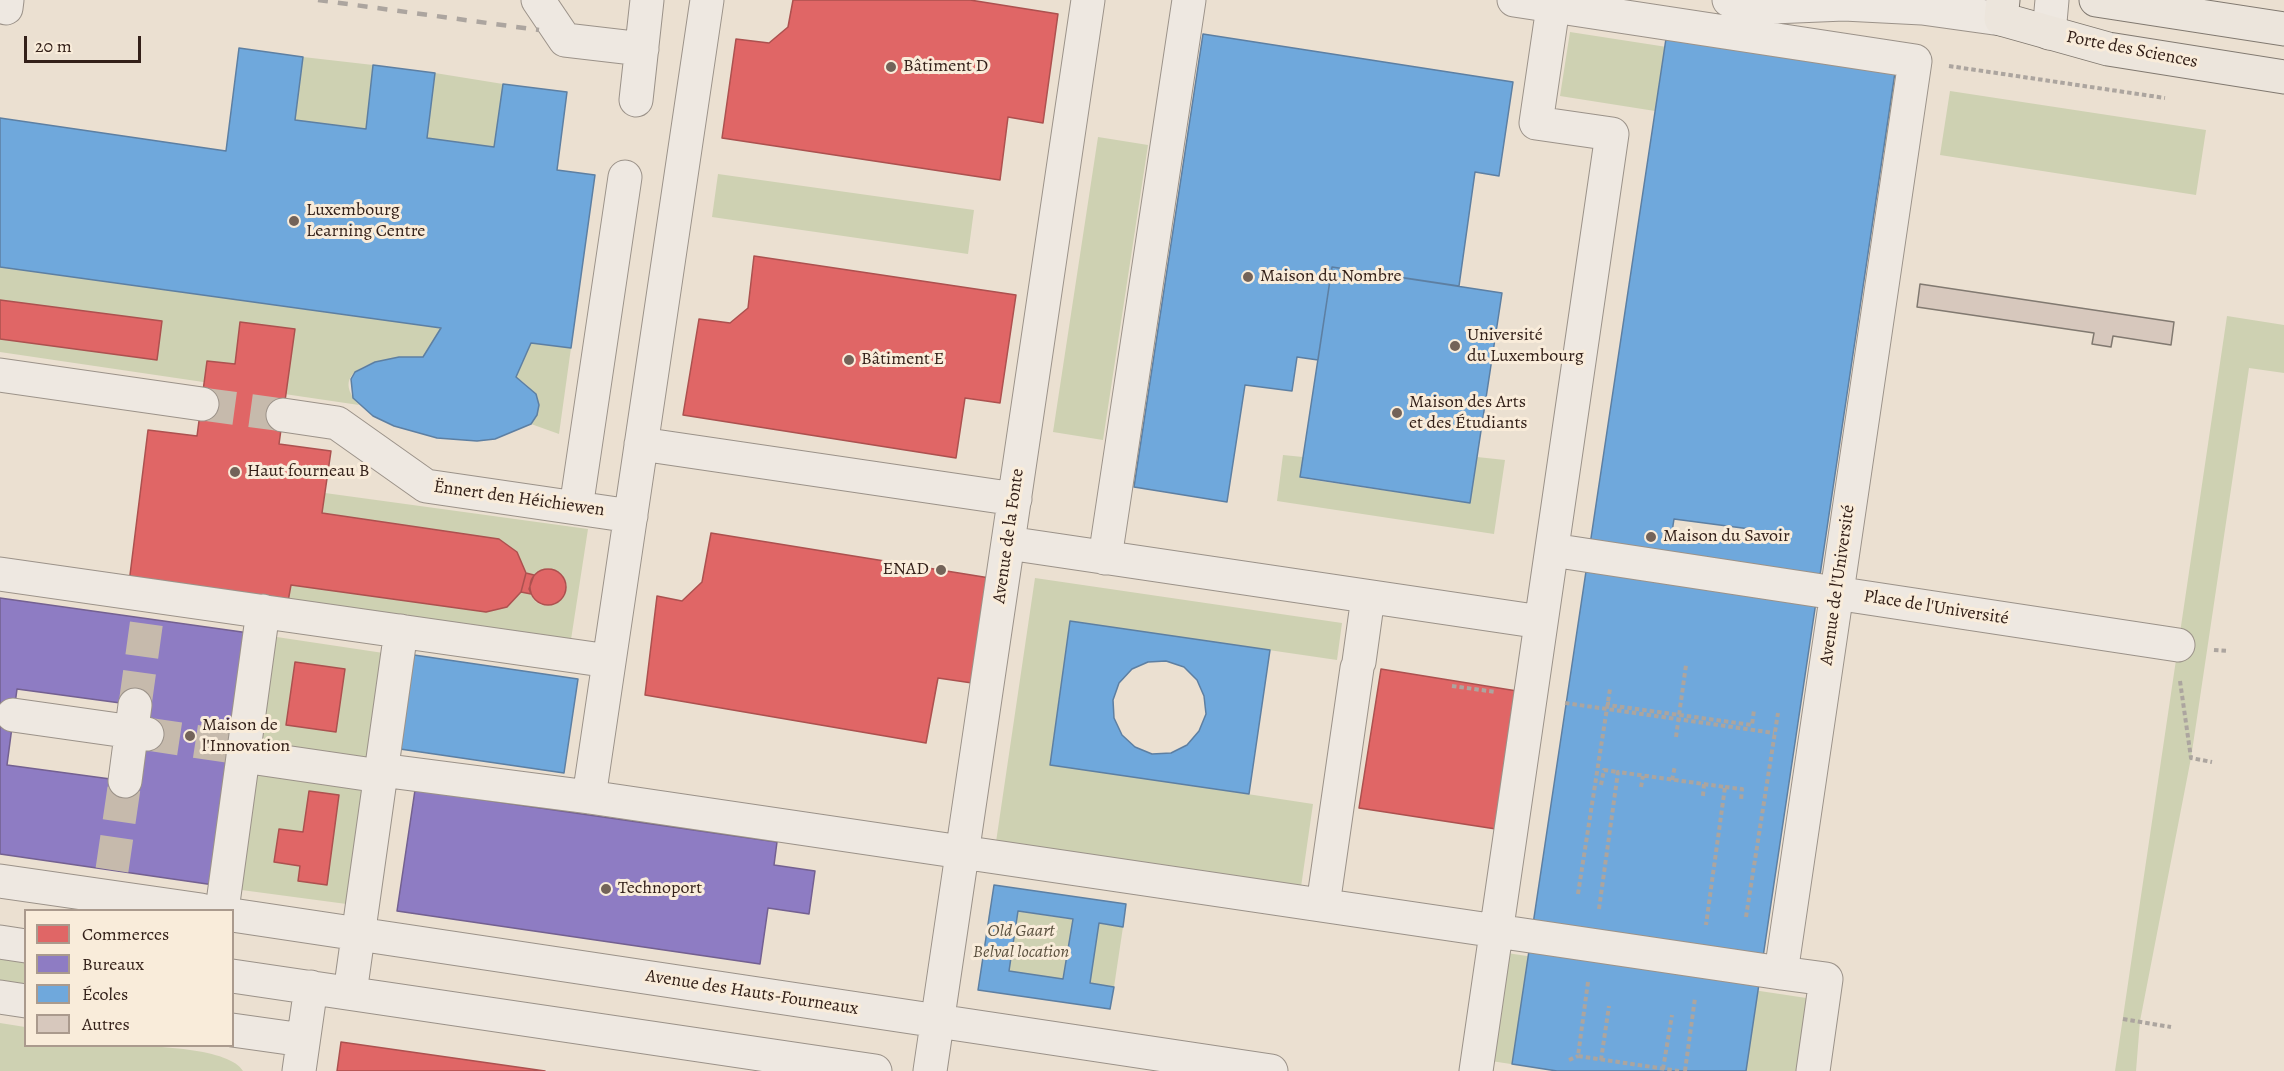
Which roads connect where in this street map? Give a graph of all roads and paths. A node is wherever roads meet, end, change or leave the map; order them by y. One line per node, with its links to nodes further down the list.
1 (538, 0): 15 (street)
2 (647, 0): 15 (street)
3 (706, 0): 24 (street)
4 (1088, 0): 25 (street, Avenue de la Fonte)
5 (1189, 0): 30 (street)
6 (1514, 0): 11 (street)
7 (1729, 0): 10 (street)
8 (2052, 0): 14 (street)
9 (2096, 0): 13 (main road)
10 (1840, 2): 12 (street)
11 (1554, 3): 16 (street); 29 (street)
12 (2002, 9): 14 (main road, Porte des Sciences)
13 (2284, 29)
14 (2049, 33): 17 (main road, Porte des Sciences)
15 (642, 49): 19 (street)
16 (1928, 63): 18 (path); 32 (street, Avenue de l'Université)
17 (2284, 77)
18 (2102, 89)
19 (636, 100)
20 (625, 177): 26 (street)
21 (0, 375): 22 (street)
22 (202, 404)
23 (283, 415): 26 (street, Ënnert den Héichiewen)
24 (641, 444): 25 (street); 27 (street)
25 (1015, 499): 28 (street, Avenue de la Fonte)
26 (576, 508): 27 (street, Ënnert den Héichiewen)
27 (631, 516): 38 (street)
28 (1008, 543): 30 (street); 64 (street, Avenue de la Fonte)
29 (1552, 550): 32 (street, Place de l'Université); 35 (street)
30 (1105, 558): 33 (street)
31 (0, 574): 34 (street)
32 (1837, 593): 37 (street, Place de l'Université); 77 (street, Avenue de l'Université)
33 (1368, 597): 35 (street); 67 (street)
34 (263, 611): 36 (street); 50 (street)
35 (1541, 622): 73 (street)
36 (401, 631): 38 (street); 54 (street)
37 (2178, 645): 51 (path)
38 (609, 661): 62 (street)
39 (1686, 665): 46 (path)
40 (1452, 686): 41 (path)
41 (1505, 694)
42 (1562, 702): 43 (path)
43 (1607, 709): 46 (path); 48 (path); 66 (path)
44 (1754, 710): 46 (path)
45 (1778, 713): 48 (path)
46 (1679, 714): 49 (path)
47 (13, 715): 56 (street)
48 (1774, 733): 71 (path)
49 (1676, 737)
50 (240, 750): 54 (street); 69 (street)
51 (2211, 762)
52 (1675, 766): 57 (path)
53 (1618, 772): 58 (path)
54 (381, 773): 62 (street); 74 (street)
55 (1643, 776): 59 (path)
56 (125, 781)
57 (1704, 784): 60 (path); 61 (path)
58 (1601, 785)
59 (1641, 787)
60 (1725, 787): 63 (path); 72 (path)
61 (1703, 796)
62 (589, 797): 64 (street)
63 (1740, 801)
64 (962, 852): 67 (street); 87 (street, Avenue de la Fonte)
65 (0, 881): 68 (street)
66 (1578, 894)
67 (1323, 905): 73 (street)
68 (198, 909)
69 (222, 909)
70 (234, 915): 74 (street, Avenue des Hauts-Fourneaux)
71 (1746, 917)
72 (1705, 929)
73 (1497, 931): 77 (street); 98 (street)
74 (358, 934): 81 (street); 87 (street, Avenue des Hauts-Fourneaux)
75 (0, 942): 76 (street)
76 (24, 946)
77 (1781, 973): 100 (street)
78 (234, 976): 79 (street)
79 (311, 987): 81 (street); 90 (street)
80 (1696, 990): 99 (path)
81 (350, 993): 95 (street)
82 (0, 998): 83 (street)
83 (24, 1001)
84 (1609, 1006): 93 (path)
85 (1672, 1015): 94 (path)
86 (2123, 1019): 88 (path)
87 (937, 1021): 96 (street, Avenue de la Fonte); 97 (street, Avenue des Hauts-Fourneaux)
88 (2171, 1027)
89 (234, 1031): 90 (street)
90 (301, 1056)
91 (1578, 1056): 92 (path)
92 (1569, 1060)
93 (1601, 1060)
94 (1663, 1069)
95 (875, 1071)
96 (930, 1071)
97 (1271, 1071)
98 (1476, 1071)
99 (1685, 1071)
100 (1813, 1071)

